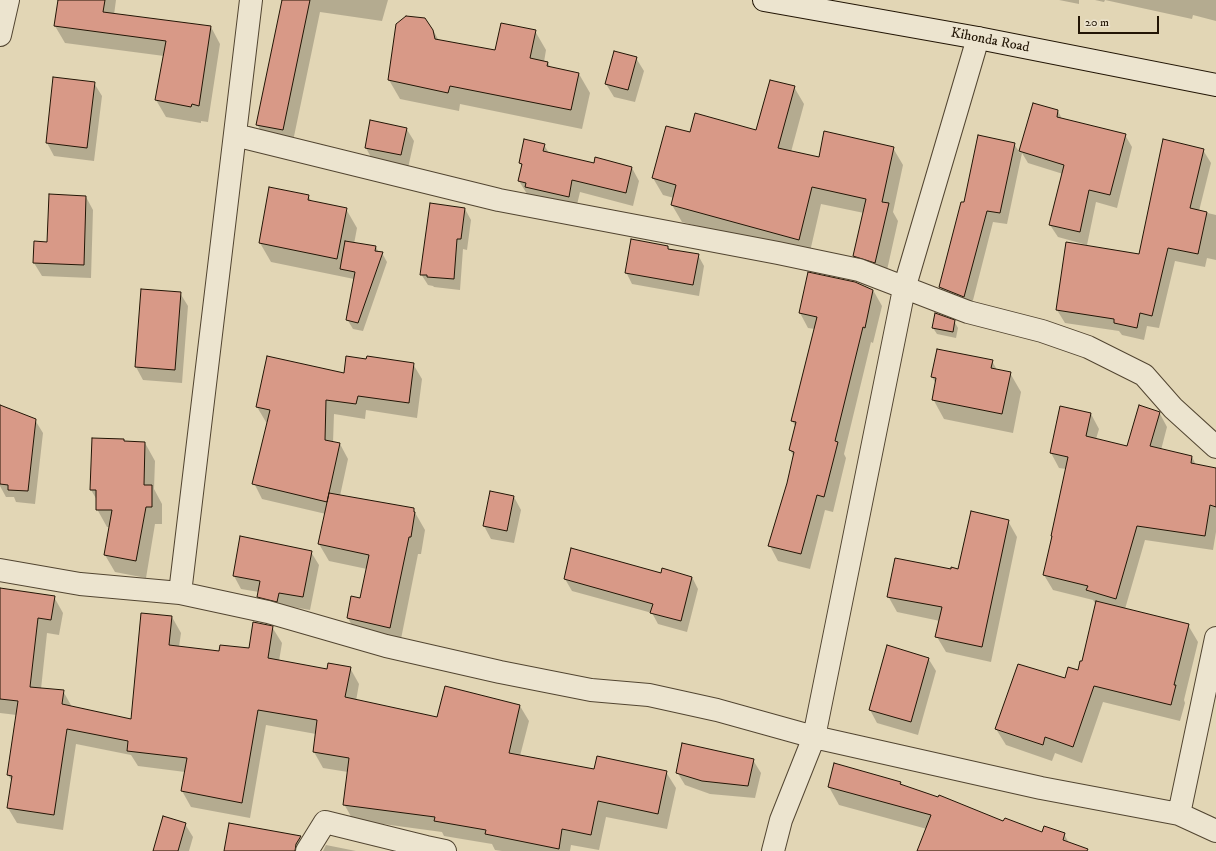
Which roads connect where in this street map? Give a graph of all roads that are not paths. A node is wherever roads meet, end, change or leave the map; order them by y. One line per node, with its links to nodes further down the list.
1 (8, 0): 4 (street)
2 (251, 0): 7 (street)
3 (764, 0): 5 (street, Kihonda Road)
4 (0, 35)
5 (978, 38): 6 (street, Kihonda Road); 8 (street)
6 (1216, 85)
7 (235, 135): 8 (street); 11 (street)
8 (904, 289): 9 (street); 13 (street)
9 (1216, 446)
10 (0, 570): 11 (street)
11 (180, 593): 13 (street)
12 (1216, 638): 14 (street)
13 (814, 737): 14 (street); 18 (street)
14 (1179, 814): 15 (street)
15 (1216, 830)
16 (307, 851): 17 (street)
17 (445, 851)
18 (773, 851)

